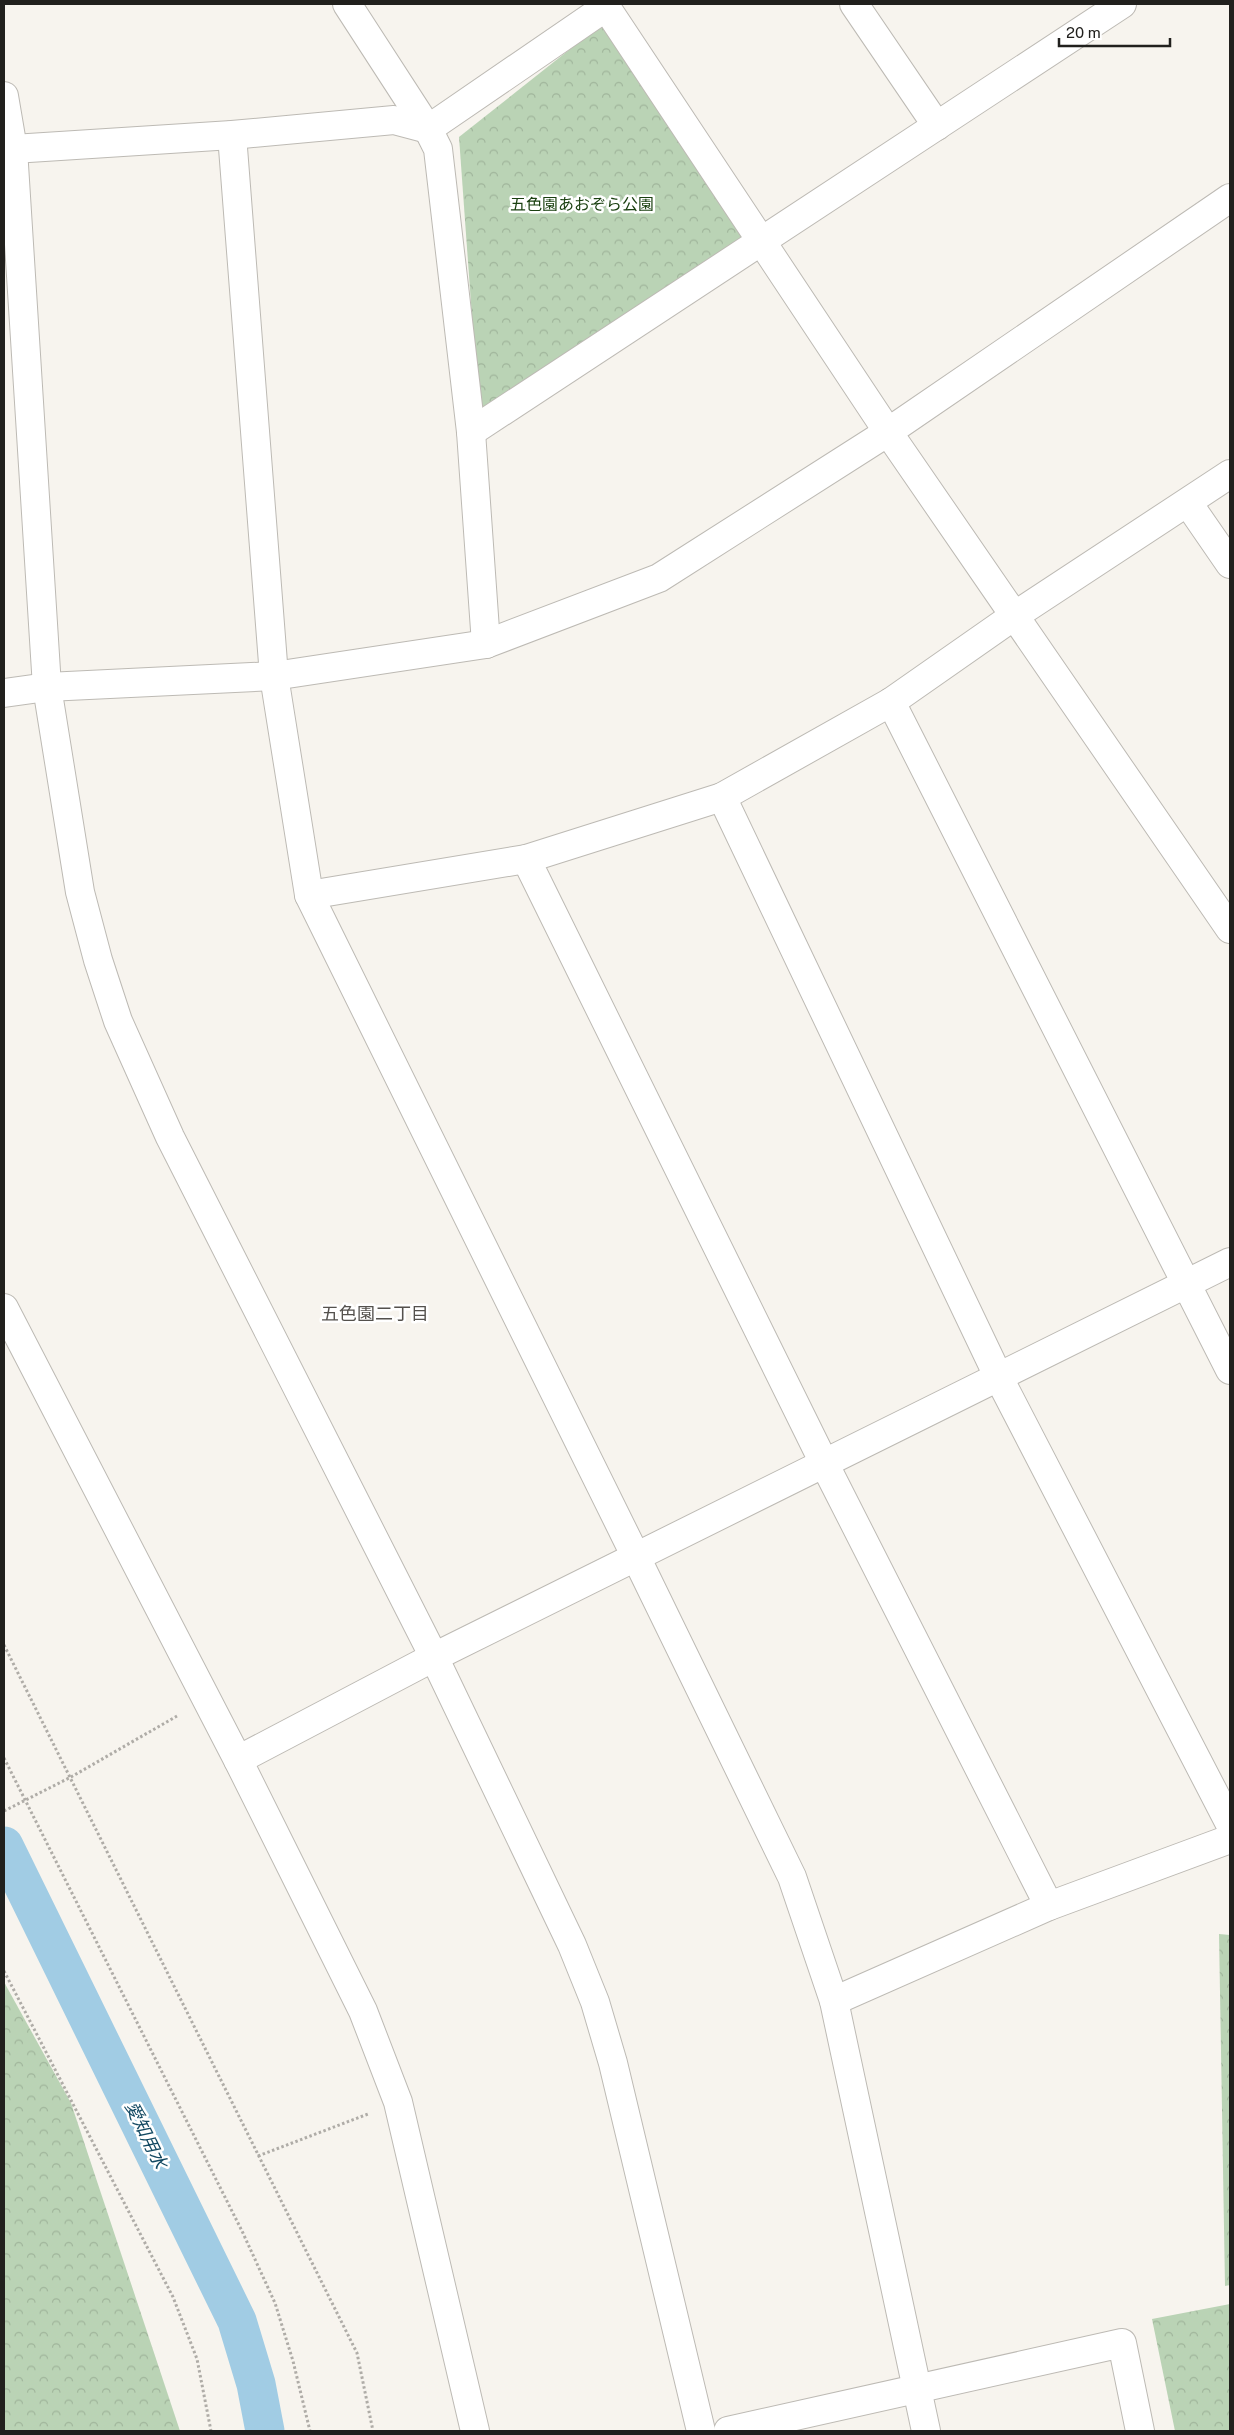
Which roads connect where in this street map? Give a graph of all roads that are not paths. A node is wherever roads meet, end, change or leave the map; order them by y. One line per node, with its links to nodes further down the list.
1 (347, 4): 7 (street)
2 (854, 4): 6 (street)
3 (605, 5): 7 (street); 11 (street)
4 (1111, 7): 6 (street)
5 (4, 96): 9 (street)
6 (937, 126): 11 (street)
7 (428, 129): 8 (street); 12 (street)
8 (232, 135): 9 (street); 19 (street)
9 (13, 149): 20 (street)
10 (1230, 198): 13 (street)
11 (761, 240): 12 (street); 13 (street)
12 (471, 432): 18 (street)
13 (888, 432): 17 (street); 18 (street)
14 (1230, 474): 15 (street)
15 (1188, 502): 16 (street); 17 (street)
16 (1230, 564)
17 (1014, 616): 22 (street); 26 (street)
18 (486, 644): 19 (street)
19 (274, 676): 20 (street); 25 (street)
20 (47, 687): 21 (street); 34 (street)
21 (4, 693)
22 (892, 702): 23 (street); 28 (street)
23 (722, 797): 24 (street); 31 (street)
24 (526, 859): 25 (street); 32 (street)
25 (309, 895): 33 (street)
26 (1230, 929)
27 (1230, 1262): 28 (street)
28 (1187, 1284): 30 (street); 31 (street)
29 (4, 1308): 35 (street)
30 (1230, 1370)
31 (998, 1376): 32 (street); 36 (street)
32 (824, 1463): 33 (street); 38 (street)
33 (636, 1557): 34 (street); 39 (street)
34 (434, 1657): 35 (street); 42 (street)
35 (238, 1760): 41 (street)
36 (1230, 1824)
37 (1230, 1839): 38 (street)
38 (1049, 1906): 39 (street)
39 (834, 2001): 40 (street)
40 (915, 2388): 43 (street); 44 (street); 45 (street)
41 (475, 2431)
42 (701, 2431)
43 (728, 2431)
44 (926, 2431)
45 (1140, 2431)

